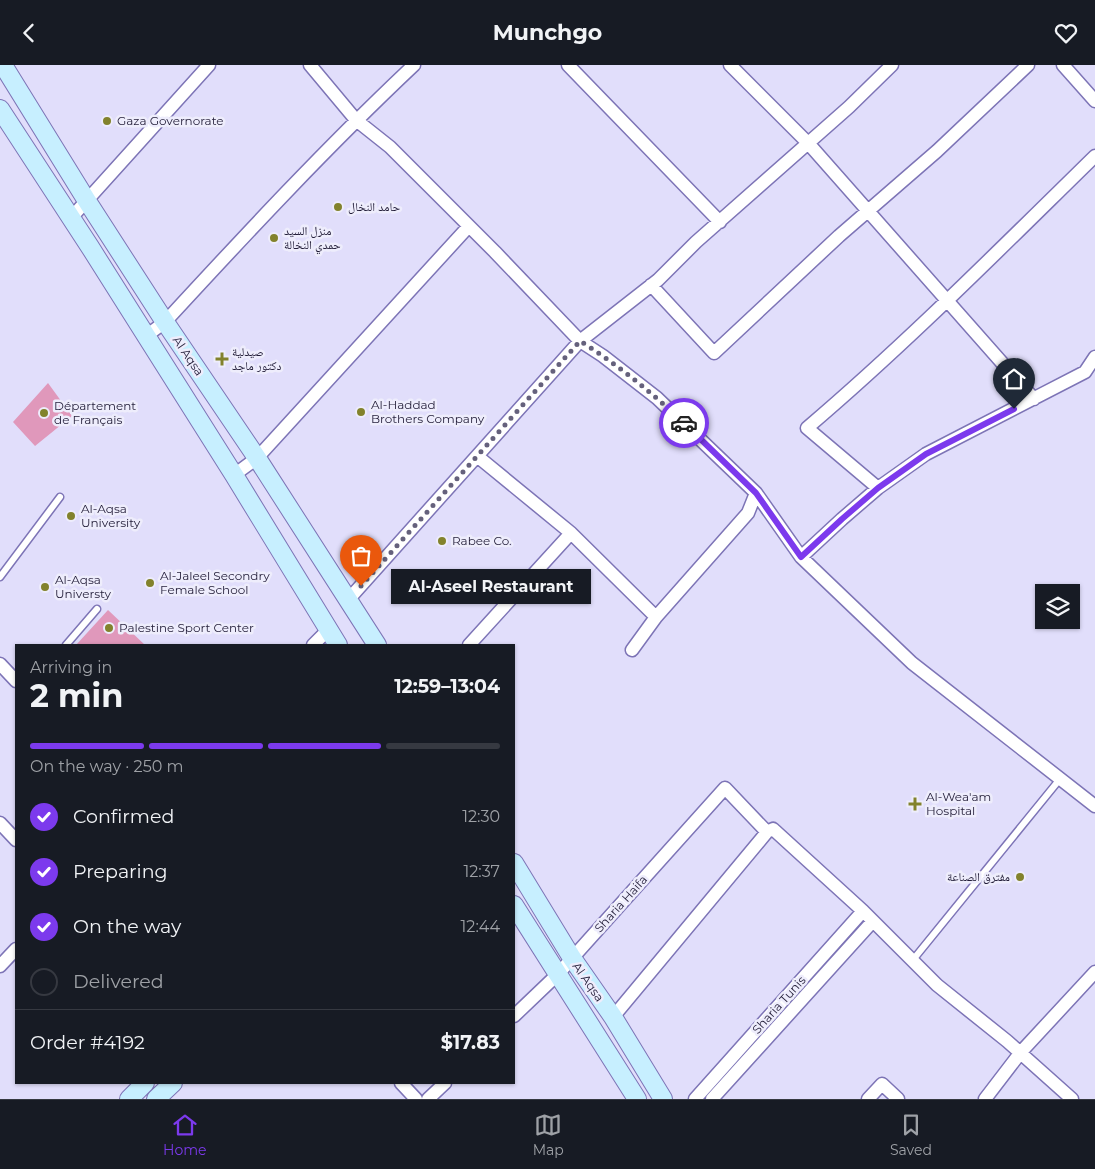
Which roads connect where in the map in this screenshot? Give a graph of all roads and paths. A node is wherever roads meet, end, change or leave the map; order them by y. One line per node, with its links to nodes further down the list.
1 (209, 65): 15 (street)
2 (310, 65): 12 (street)
3 (414, 65): 12 (street)
4 (568, 65): 18 (street)
5 (730, 65): 13 (street)
6 (891, 65): 13 (street)
7 (1028, 65): 16 (street)
8 (1063, 65): 10 (street)
9 (4, 68): 15 (main road, Al Aqsa)
10 (1095, 101)
11 (0, 109): 17 (main road, Al Aqsa)
12 (356, 120): 19 (street); 22 (street)
13 (808, 143): 16 (street); 18 (street)
14 (1095, 156): 21 (street)
15 (87, 201): 17 (street); 22 (main road, Al Aqsa)
16 (869, 210): 20 (street); 21 (street)
17 (71, 218): 23 (main road, Al Aqsa)
18 (720, 221): 20 (street)
19 (469, 227): 24 (street); 28 (street)
20 (651, 285): 24 (street)
21 (947, 301): 26 (street); 30 (street)
22 (165, 322): 23 (street); 28 (main road, Al Aqsa)
23 (146, 336): 29 (main road, Al Aqsa)
24 (580, 341): 27 (street); 31 (street)
25 (1095, 357): 26 (street)
26 (1034, 399): 30 (street)
27 (477, 456): 33 (street); 36 (street)
28 (257, 458): 29 (street); 36 (main road, Al Aqsa)
29 (234, 475): 39 (main road, Al Aqsa)
30 (878, 488): 34 (street)
31 (756, 493): 34 (street); 38 (street)
32 (60, 497): 35 (lane)
33 (571, 533): 38 (street); 44 (street)
34 (801, 557): 48 (street)
35 (0, 577)
36 (348, 600): 43 (main road, Al Aqsa)
37 (97, 609): 40 (lane)
38 (656, 617): 45 (street)
39 (328, 630): 41 (street); 42 (main road, Al Aqsa)
40 (67, 644)
41 (314, 644)
42 (337, 644)
43 (376, 644)
44 (471, 644)
45 (632, 650)
46 (0, 664): 47 (street)
47 (15, 680)
48 (1060, 779): 49 (street); 60 (lane)
49 (1095, 806)
50 (0, 823): 52 (street)
51 (767, 831): 55 (street); 58 (street, Sharia Haifa); 64 (street)
52 (15, 839)
53 (515, 865): 58 (main road, Al Aqsa)
54 (515, 907): 62 (main road, Al Aqsa)
55 (863, 911): 56 (street); 76 (street, Sharia Tunis)
56 (873, 921): 60 (street); 77 (street, Sharia Tunis)
57 (15, 950): 59 (street)
58 (572, 958): 62 (street, Sharia Haifa); 64 (main road, Al Aqsa)
59 (2, 961)
60 (912, 961): 65 (street)
61 (1095, 972): 65 (street)
62 (558, 973): 63 (street, Sharia Haifa); 74 (main road, Al Aqsa)
63 (515, 1015)
64 (613, 1017): 75 (main road, Al Aqsa)
65 (1020, 1052): 80 (street); 81 (street)
66 (144, 1084): 70 (main road)
67 (172, 1084): 71 (main road)
68 (402, 1084): 72 (street)
69 (444, 1084): 73 (street)
70 (129, 1099)
71 (156, 1099)
72 (416, 1099)
73 (428, 1099)
74 (637, 1099)
75 (663, 1099)
76 (695, 1099)
77 (712, 1099)
78 (868, 1099): 79 (street)
79 (898, 1099)
80 (985, 1099)
81 (1072, 1099)

